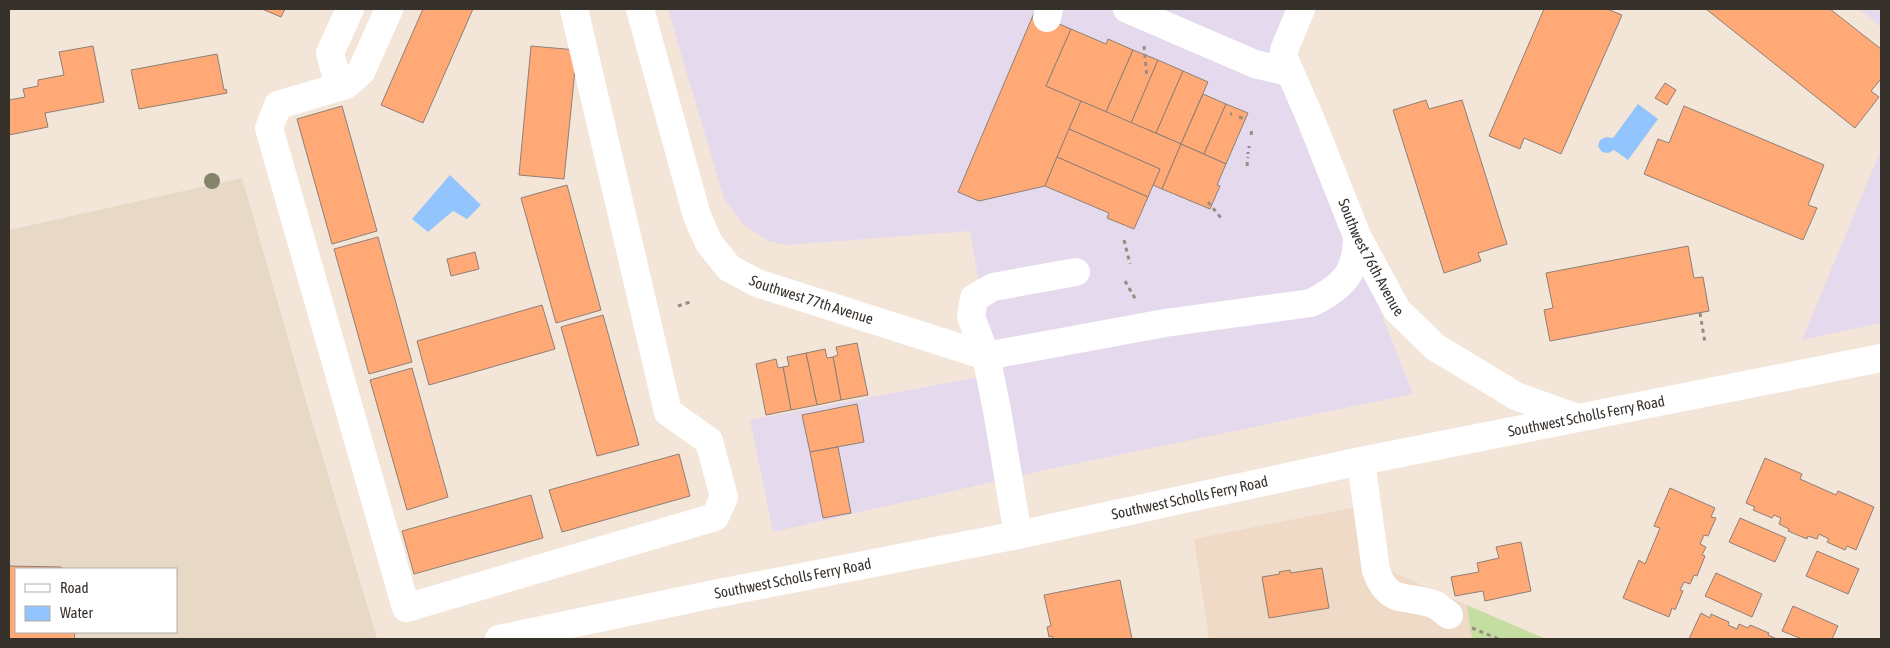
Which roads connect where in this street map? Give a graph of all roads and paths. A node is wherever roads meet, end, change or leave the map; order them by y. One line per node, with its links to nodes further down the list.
1 (350, 9): 10 (main road)
2 (389, 9): 10 (main road)
3 (574, 9): 10 (main road)
4 (640, 9): 29 (main road, Southwest 77th Avenue)
5 (1127, 9): 8 (main road)
6 (1301, 9): 8 (main road, Southwest 76th Avenue)
7 (1143, 39): 9 (path)
8 (1289, 72): 19 (main road, Southwest 76th Avenue)
9 (1147, 78)
10 (339, 87)
11 (1239, 117): 12 (path)
12 (1245, 120)
13 (1252, 129): 14 (path)
14 (1251, 135)
15 (1249, 152): 16 (path)
16 (1247, 166)
17 (1208, 202): 18 (path)
18 (1222, 218)
19 (1357, 236): 29 (main road); 31 (main road, Southwest 76th Avenue)
20 (1124, 240): 21 (path)
21 (1130, 264)
22 (1076, 272): 29 (main road)
23 (1125, 281): 24 (path)
24 (1136, 300)
25 (690, 302): 26 (path)
26 (678, 306)
27 (1700, 313): 28 (path)
28 (1705, 343)
29 (986, 356): 33 (main road)
30 (1881, 358): 31 (main road, Southwest Scholls Ferry Road)
31 (1577, 418): 32 (main road, Southwest Scholls Ferry Road)
32 (1362, 461): 33 (main road, Southwest Scholls Ferry Road); 34 (main road)
33 (1018, 534): 35 (main road, Southwest Scholls Ferry Road)
34 (1449, 616)
35 (500, 639)

